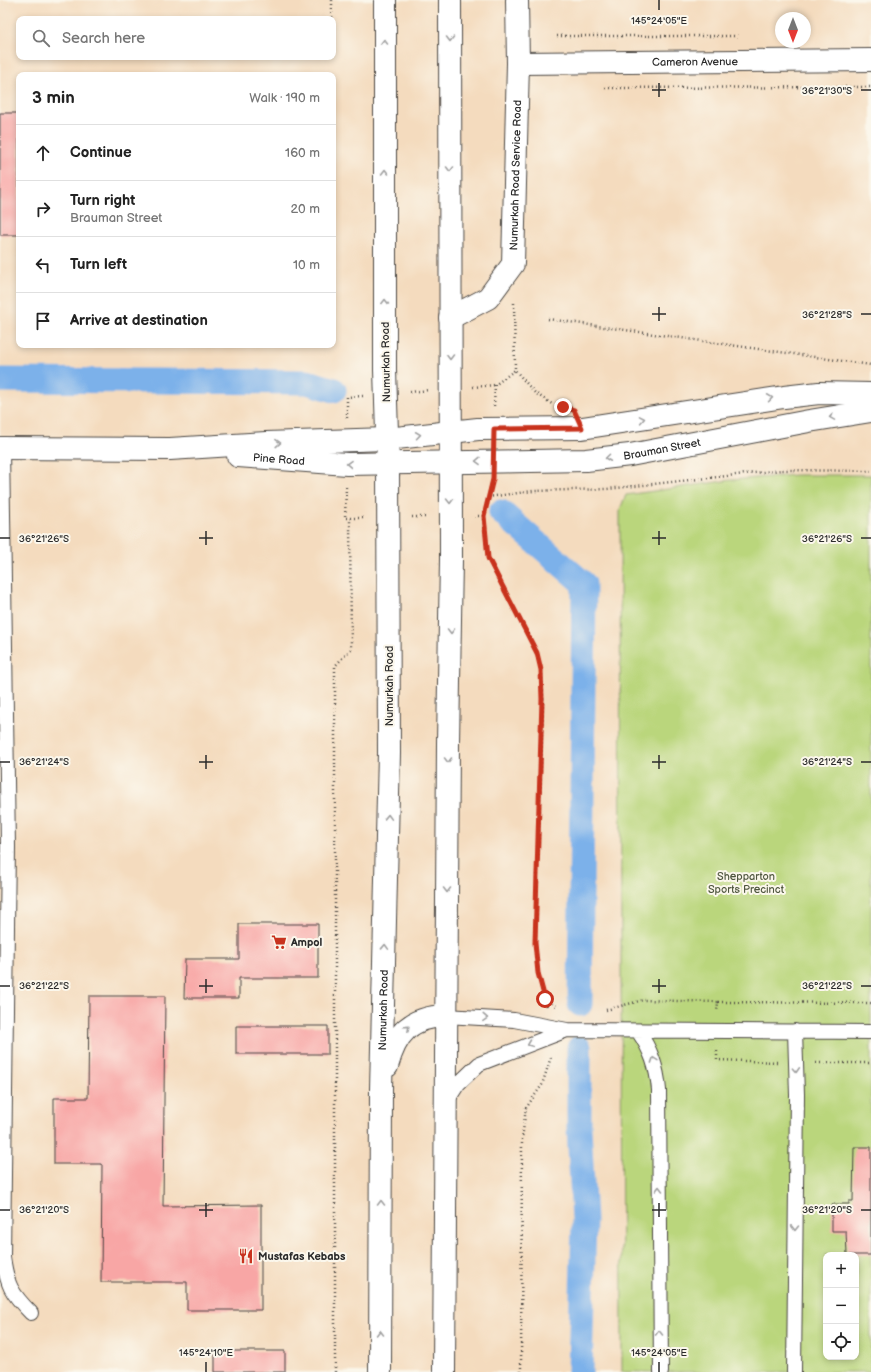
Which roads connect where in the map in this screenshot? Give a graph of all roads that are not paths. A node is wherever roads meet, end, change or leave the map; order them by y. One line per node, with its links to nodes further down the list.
1 (384, 0): 11 (main road, Numurkah Road, one-way to 1)
2 (450, 0): 6 (main road, one-way to 6)
3 (517, 0): 5 (main road, Numurkah Road Service Road)
4 (871, 60): 5 (main road, Cameron Avenue)
5 (518, 62): 6 (main road, Numurkah Road Service Road)
6 (450, 318): 10 (main road, one-way to 10)
7 (871, 394): 9 (main road, one-way to 7)
8 (871, 411): 14 (main road, Brauman Street, one-way to 14)
9 (582, 428): 10 (main road); 14 (main road)
10 (450, 431): 11 (main road, Pine Road, one-way to 10); 15 (main road)
11 (387, 439): 13 (main road, Pine Road, one-way to 11); 16 (main road, Numurkah Road)
12 (1, 448): 13 (main road, Pine Road); 24 (lane)
13 (170, 449): 16 (main road, Pine Road, one-way to 13)
14 (586, 460): 15 (main road, Brauman Street, one-way to 15)
15 (450, 462): 16 (main road, Pine Road); 17 (main road, one-way to 17)
16 (388, 464): 22 (main road, Numurkah Road, one-way to 16)
17 (446, 1016): 18 (lane, one-way to 18); 22 (main road, one-way to 17); 23 (main road)
18 (551, 1031): 19 (lane); 23 (lane, one-way to 23)
19 (638, 1031): 20 (lane); 27 (lane, one-way to 19)
20 (794, 1031): 21 (lane); 28 (lane, one-way to 28)
21 (871, 1032)
22 (382, 1089): 25 (main road, Numurkah Road, one-way to 22)
23 (445, 1106): 26 (main road)
24 (31, 1313)
25 (380, 1372)
26 (444, 1372)
27 (661, 1372)
28 (794, 1372)

